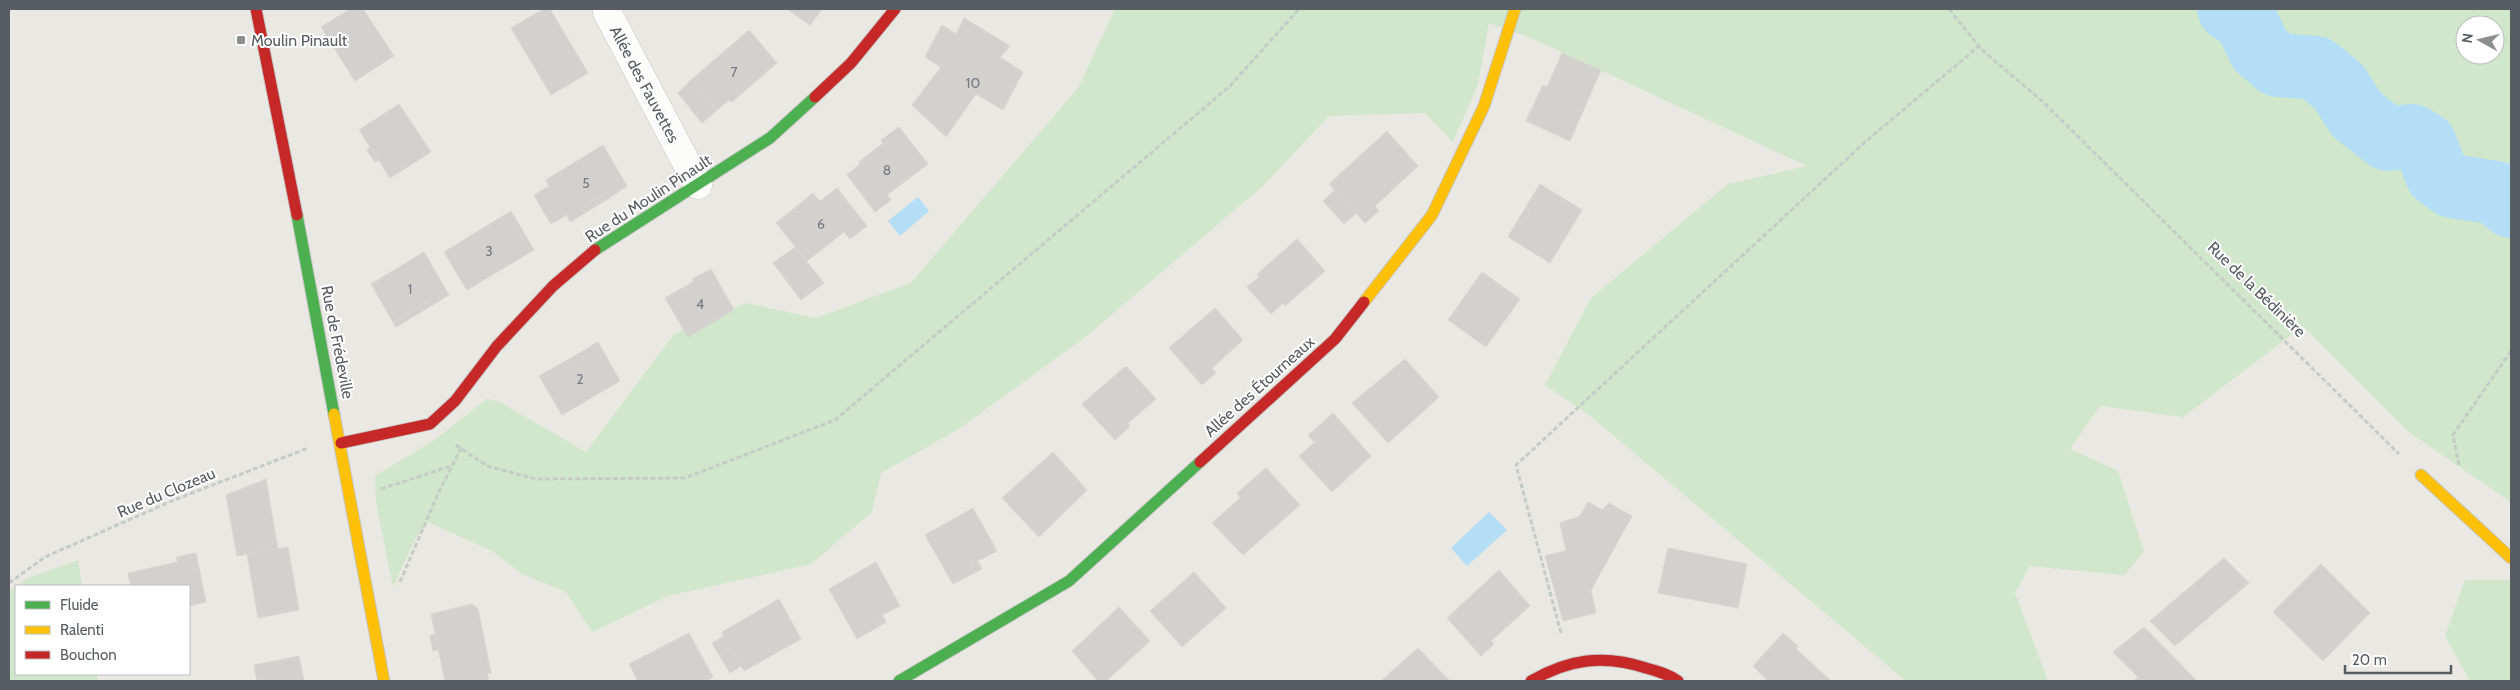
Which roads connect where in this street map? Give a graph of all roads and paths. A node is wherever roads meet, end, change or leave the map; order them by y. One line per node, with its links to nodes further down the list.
1 (256, 9): 11 (street, Rue de Frédeville)
2 (608, 9): 8 (street, Allée des Fauvettes)
3 (895, 9): 8 (street, Rue du Moulin Pinault)
4 (1300, 9): 12 (path)
5 (1515, 9): 22 (street, Allée des Étourneaux)
6 (1949, 9): 7 (path, Rue de la Bédinière)
7 (1978, 47): 14 (path, Rue de la Bédinière); 20 (path)
8 (698, 185): 10 (street, Rue du Moulin Pinault)
9 (2511, 351): 16 (path)
10 (430, 424): 11 (street, Rue du Moulin Pinault); 12 (path)
11 (341, 443): 19 (path, Rue du Clozeau); 21 (street, Rue de Frédeville)
12 (461, 448): 13 (path)
13 (451, 466): 15 (path); 18 (path)
14 (2421, 476): 16 (street)
15 (373, 492)
16 (2444, 497): 17 (street)
17 (2511, 558)
18 (399, 583)
19 (9, 584)
20 (1569, 662): 23 (street); 24 (street)
21 (384, 681)
22 (899, 681)
23 (1531, 681)
24 (1678, 681)

